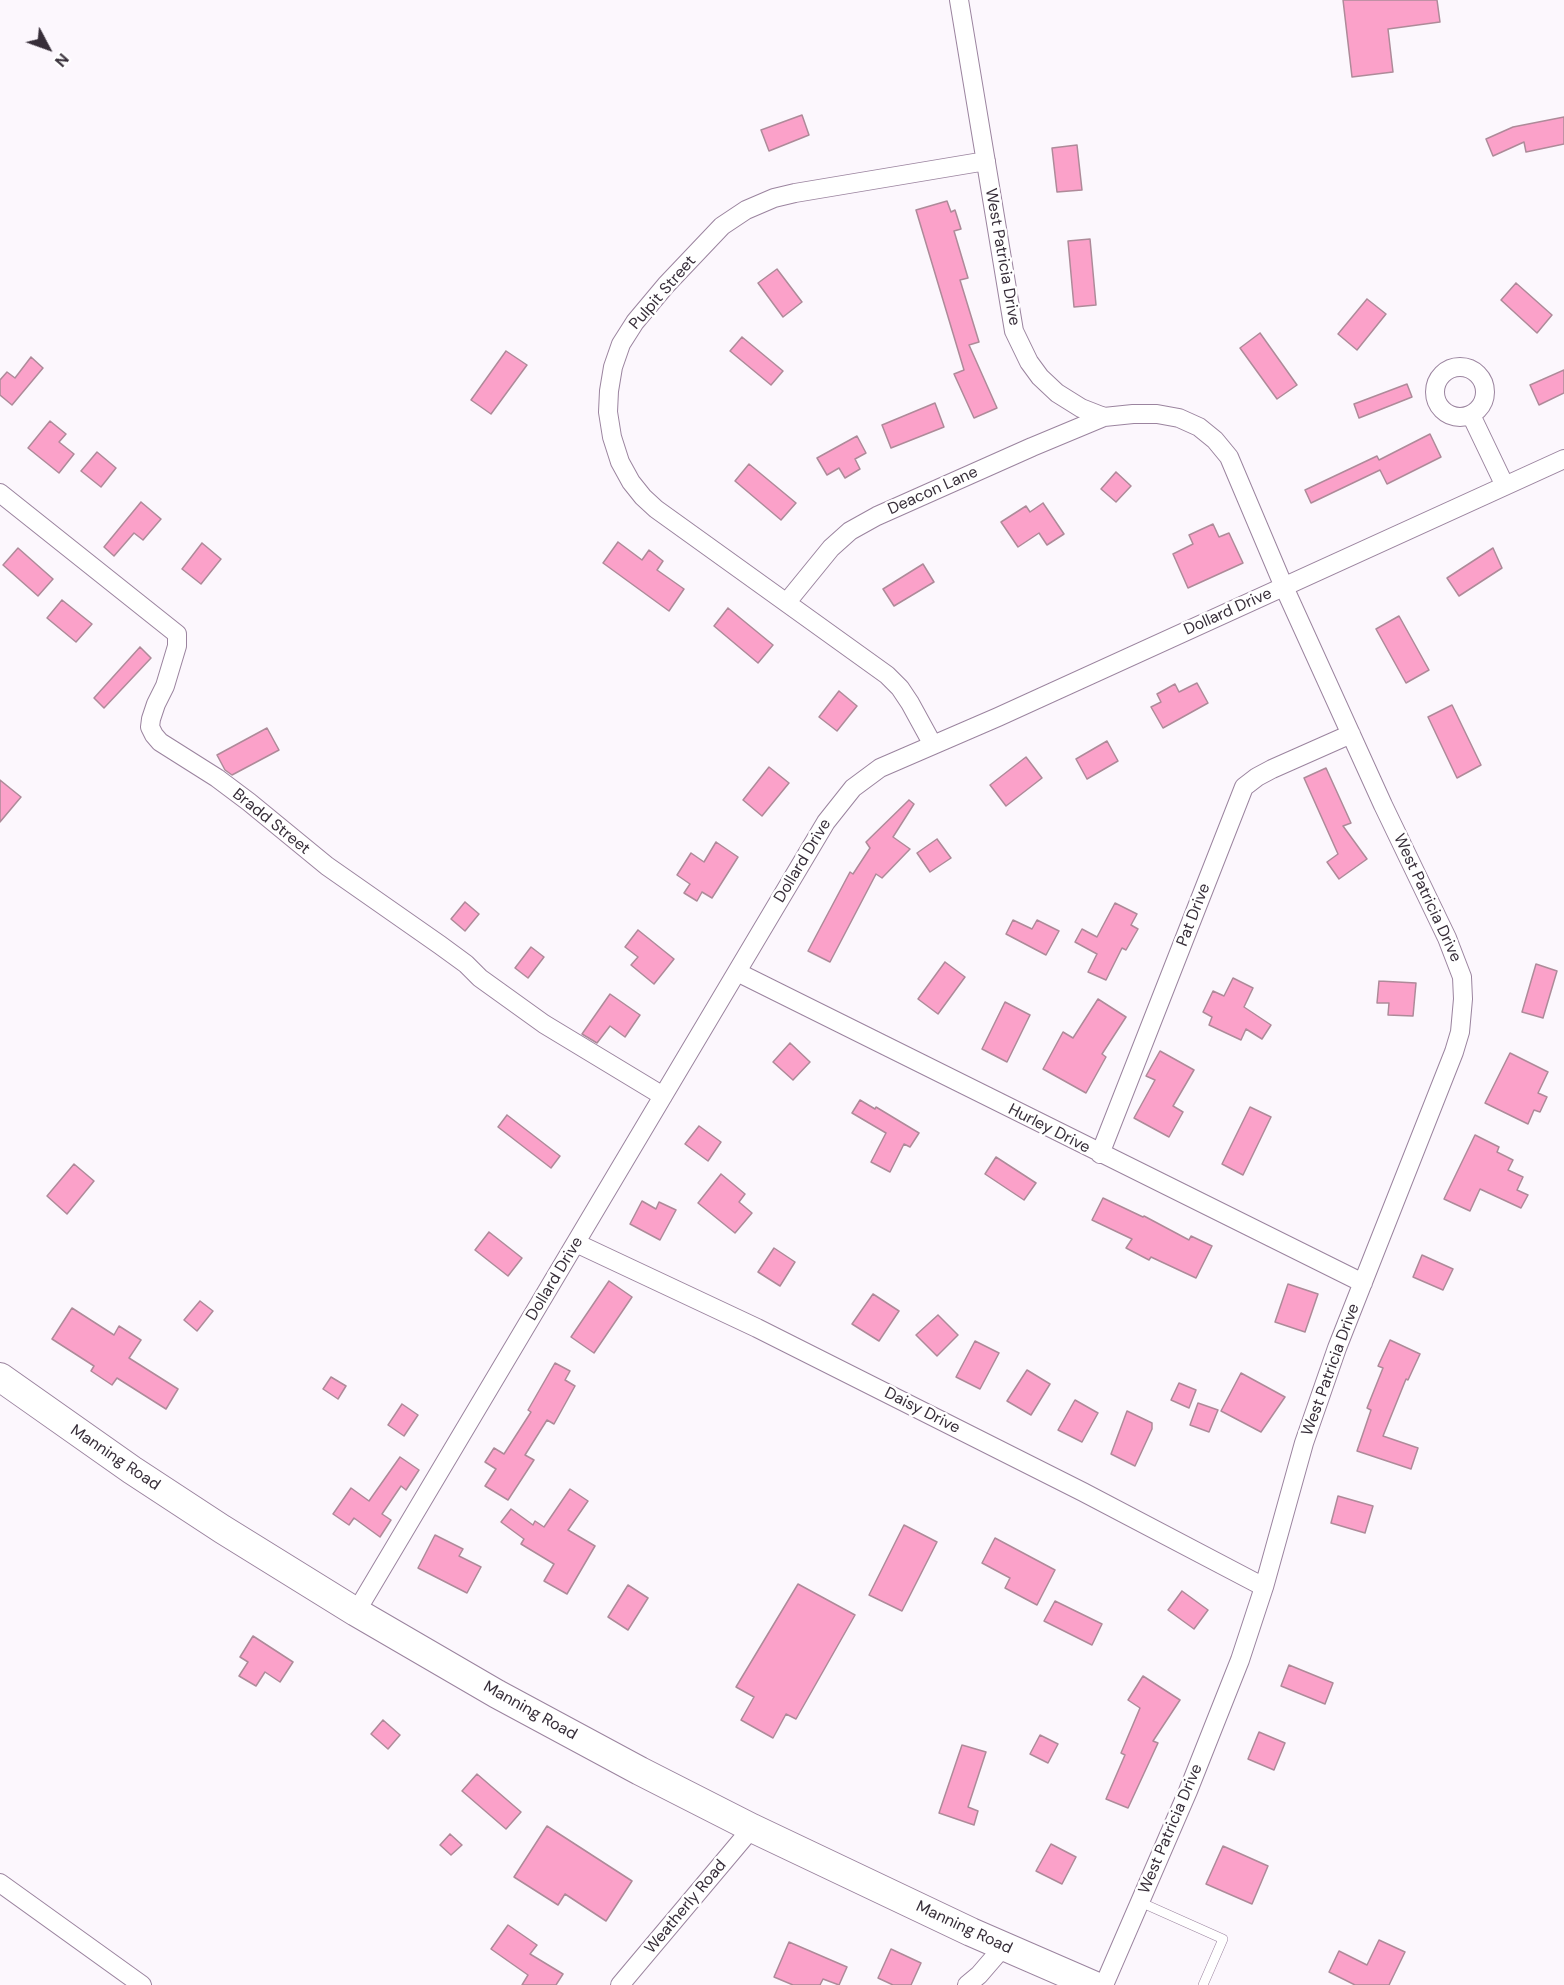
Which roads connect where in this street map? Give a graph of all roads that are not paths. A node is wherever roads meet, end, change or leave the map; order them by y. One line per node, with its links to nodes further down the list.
1 (959, 0): 2 (street, West Patricia Drive)
2 (986, 161): 4 (street, West Patricia Drive); 9 (street, Pulpit Street)
3 (1471, 415): 6 (street)
4 (1104, 417): 8 (street, West Patricia Drive); 9 (street, Deacon Lane)
5 (1564, 459): 6 (street, Dollard Drive)
6 (1505, 486): 8 (street, Dollard Drive)
7 (0, 494): 13 (street, Bradd Street)
8 (1284, 588): 10 (street, West Patricia Drive); 11 (street, Dollard Drive)
9 (787, 602): 11 (street, Pulpit Street)
10 (1351, 734): 14 (street, Pat Drive); 16 (street, West Patricia Drive)
11 (933, 745): 12 (street, Dollard Drive)
12 (737, 972): 13 (street, Dollard Drive); 14 (street, Hurley Drive)
13 (663, 1096): 15 (street, Dollard Drive)
14 (1100, 1154): 16 (street, Hurley Drive)
15 (576, 1243): 18 (street, Daisy Drive); 19 (street, Dollard Drive)
16 (1363, 1284): 18 (street, West Patricia Drive)
17 (0, 1377): 19 (main road, Manning Road)
18 (1264, 1587): 22 (street, West Patricia Drive)
19 (356, 1611): 20 (main road, Manning Road)
20 (752, 1828): 23 (main road, Manning Road); 25 (street, Weatherly Road)
21 (0, 1883): 24 (street)
22 (1140, 1902): 28 (street, West Patricia Drive); 29 (lane)
23 (1004, 1947): 26 (street); 27 (main road, Manning Road)
24 (142, 1985)
25 (621, 1985)
26 (967, 1985)
27 (1093, 1985)
28 (1104, 1985)
29 (1203, 1985)

